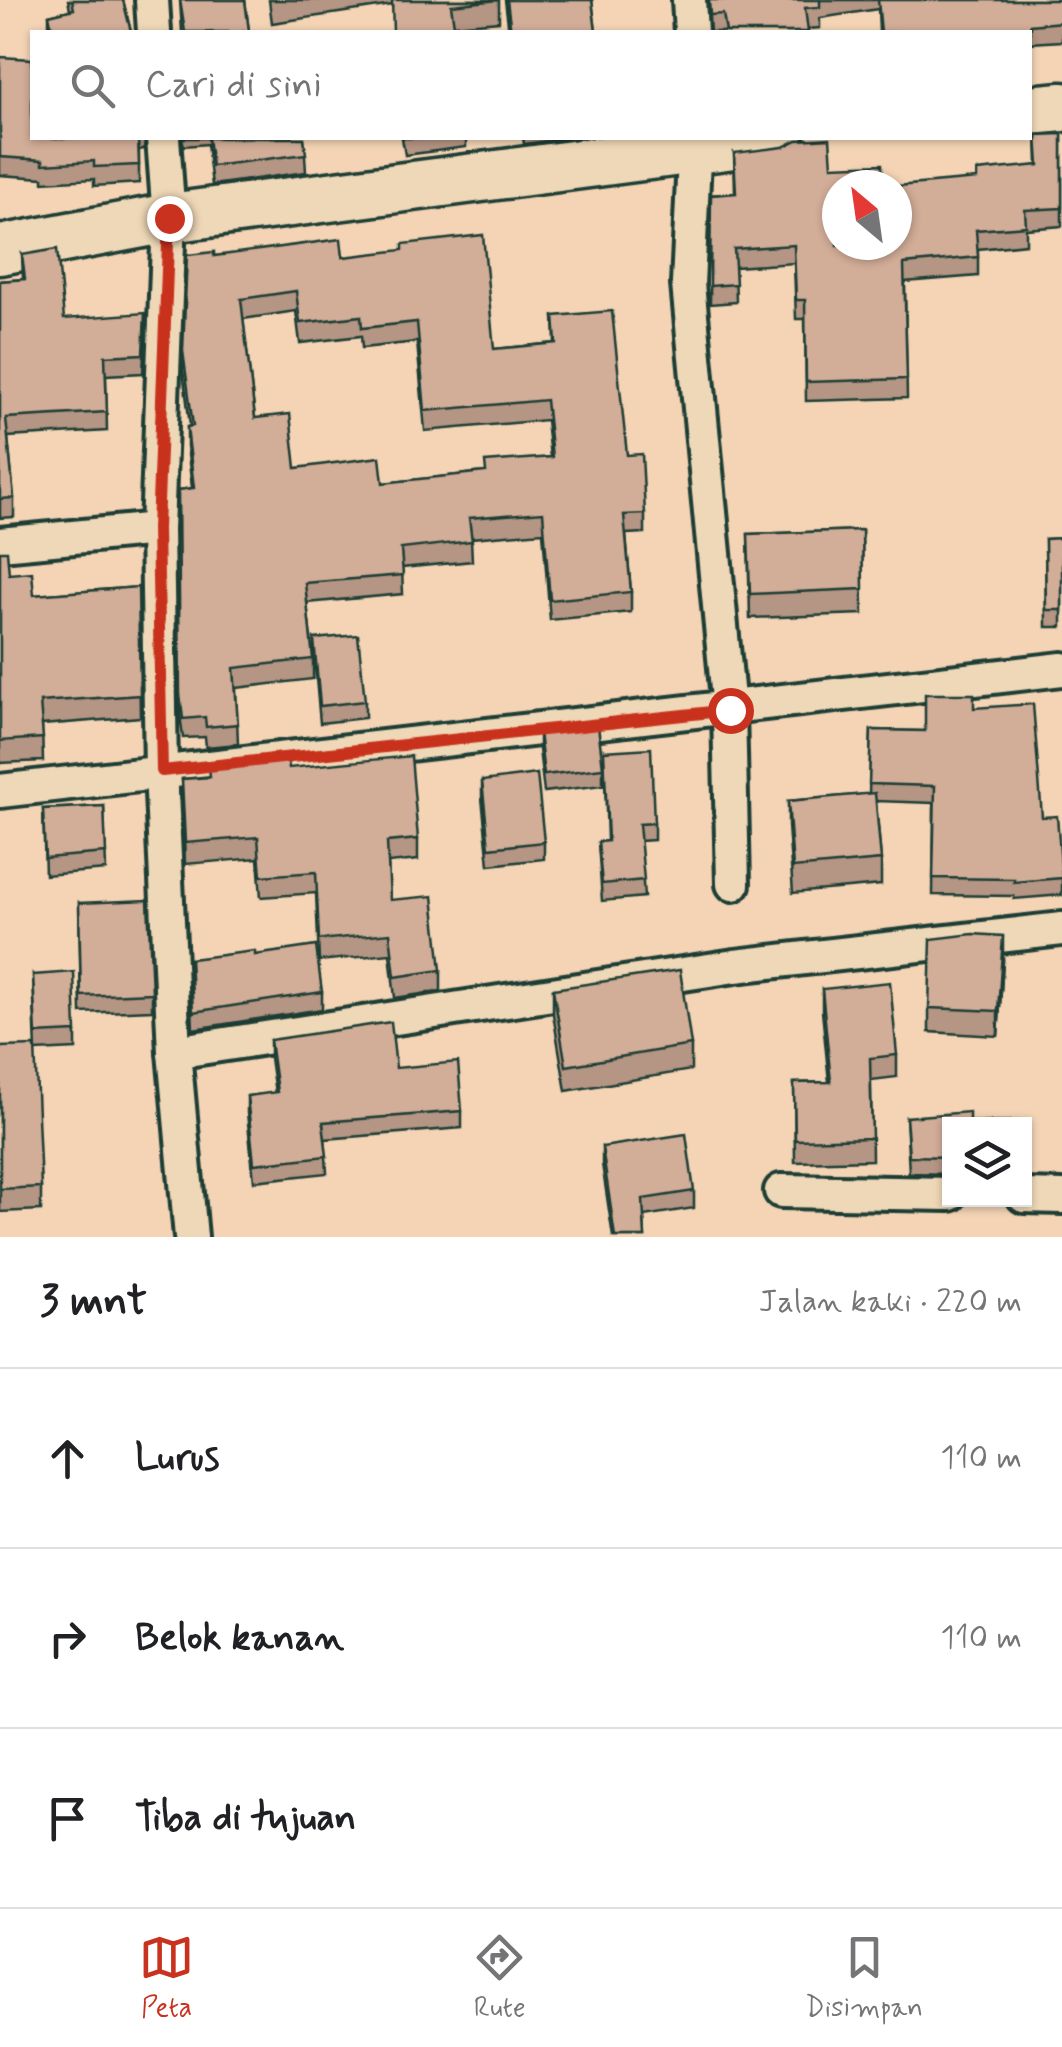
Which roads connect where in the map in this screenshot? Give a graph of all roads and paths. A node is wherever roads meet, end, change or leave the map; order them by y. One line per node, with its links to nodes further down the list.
1 (152, 0): 3 (street)
2 (689, 0): 4 (street)
3 (154, 30)
4 (691, 30)
5 (1062, 107): 6 (street)
6 (1032, 110)
7 (163, 140): 10 (street)
8 (738, 140): 9 (street)
9 (696, 142): 10 (street); 15 (street)
10 (169, 218): 11 (street); 12 (street)
11 (0, 250)
12 (157, 529): 13 (street); 16 (street)
13 (0, 544)
14 (1062, 669): 15 (street)
15 (730, 710): 16 (street); 18 (street)
16 (162, 771): 17 (street); 20 (street)
17 (0, 792)
18 (733, 884)
19 (1062, 929): 20 (street)
20 (174, 1052): 25 (street)
21 (781, 1191): 22 (street)
22 (942, 1194)
23 (1032, 1196): 24 (street)
24 (1062, 1197)
25 (191, 1237)

